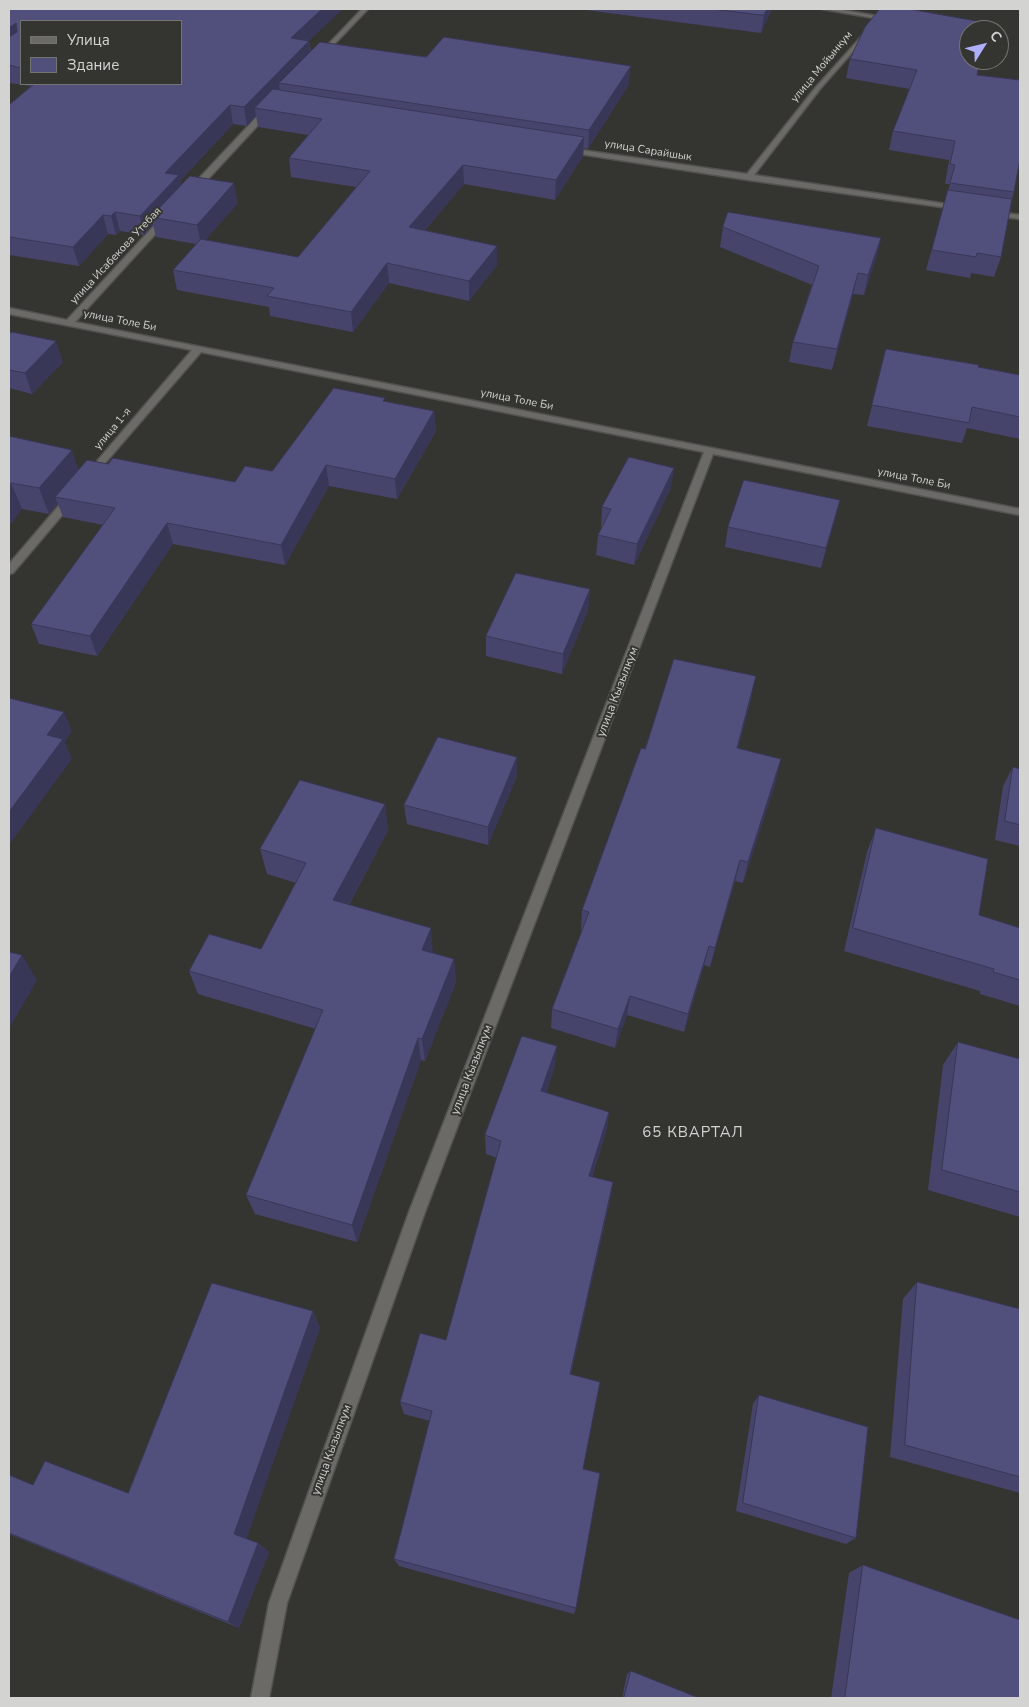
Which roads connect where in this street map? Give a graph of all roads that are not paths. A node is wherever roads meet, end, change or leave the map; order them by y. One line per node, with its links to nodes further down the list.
1 (365, 9): 3 (street)
2 (825, 9): 6 (street, улица Мойынкум)
3 (312, 63)
4 (273, 104): 7 (street)
5 (554, 148): 6 (street, улица Сарайшык)
6 (748, 178): 8 (street, улица Сарайшык)
7 (185, 199)
8 (972, 210)
9 (981, 211): 11 (street)
10 (171, 213): 14 (street, улица Исабекова Утебая)
11 (1020, 217)
12 (13, 312): 13 (street); 14 (street, улица Толе Би)
13 (9, 321)
14 (69, 323): 15 (street, улица Толе Би)
15 (198, 348): 16 (street, улица Толе Би); 18 (street, улица 1-я)
16 (710, 450): 17 (street, улица Толе Би); 19 (street, улица Кызылкум)
17 (1020, 512)
18 (9, 571)
19 (260, 1698)

